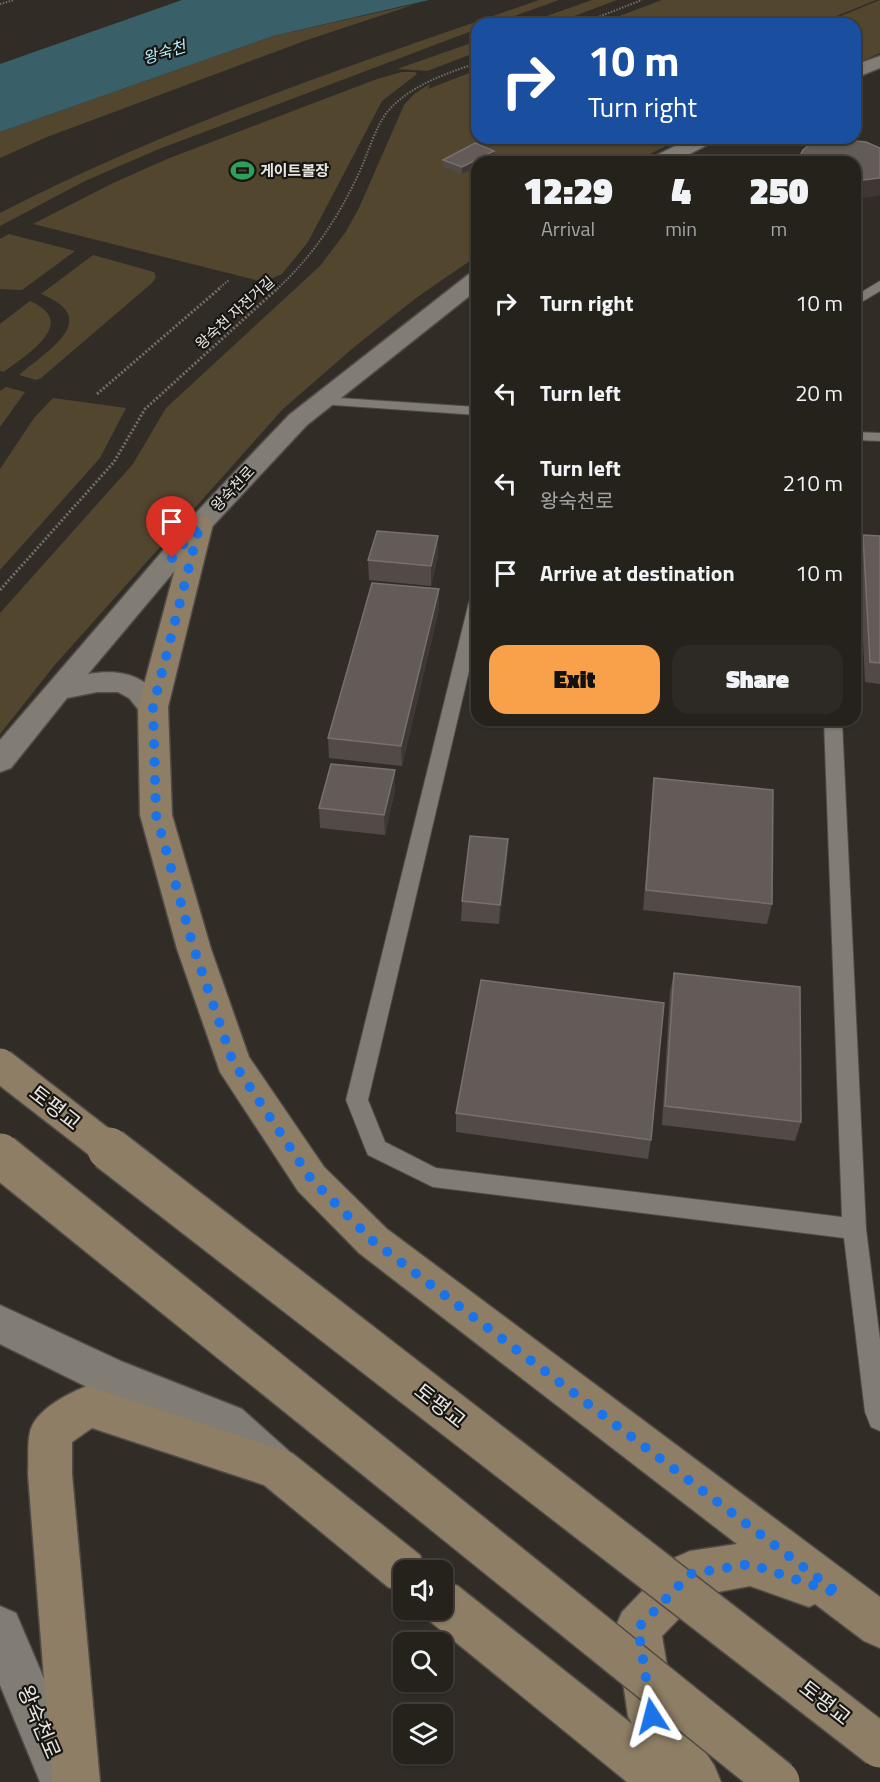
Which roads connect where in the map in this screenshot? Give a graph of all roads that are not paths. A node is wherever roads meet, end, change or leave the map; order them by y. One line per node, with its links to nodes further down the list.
1 (880, 61): 2 (street)
2 (861, 69)
3 (694, 144): 4 (street)
4 (670, 156)
5 (471, 284): 8 (street, 왕숙천로)
6 (880, 285): 7 (lane)
7 (861, 298)
8 (324, 401): 9 (lane); 12 (street, 왕숙천로)
9 (471, 411)
10 (861, 435): 11 (lane)
11 (880, 437)
12 (200, 524): 14 (street, 왕숙천로); 15 (street)
13 (471, 627): 20 (lane)
14 (57, 691): 15 (street); 17 (street, 왕숙천로)
15 (153, 707): 25 (street)
16 (833, 726): 20 (lane)
17 (0, 761)
18 (0, 1065): 29 (street, 토평교, bridge)
19 (0, 1155): 34 (street, bridge)
20 (854, 1229): 22 (lane)
21 (0, 1324): 23 (street)
22 (880, 1419)
23 (277, 1468): 24 (street); 31 (street)
24 (393, 1562)
25 (839, 1594): 27 (street); 33 (street)
26 (453, 1611): 32 (street)
27 (880, 1625)
28 (0, 1629): 30 (street, 왕숙천로)
29 (880, 1746)
30 (64, 1782)
31 (76, 1782)
32 (665, 1782)
33 (698, 1782)
34 (778, 1782)

